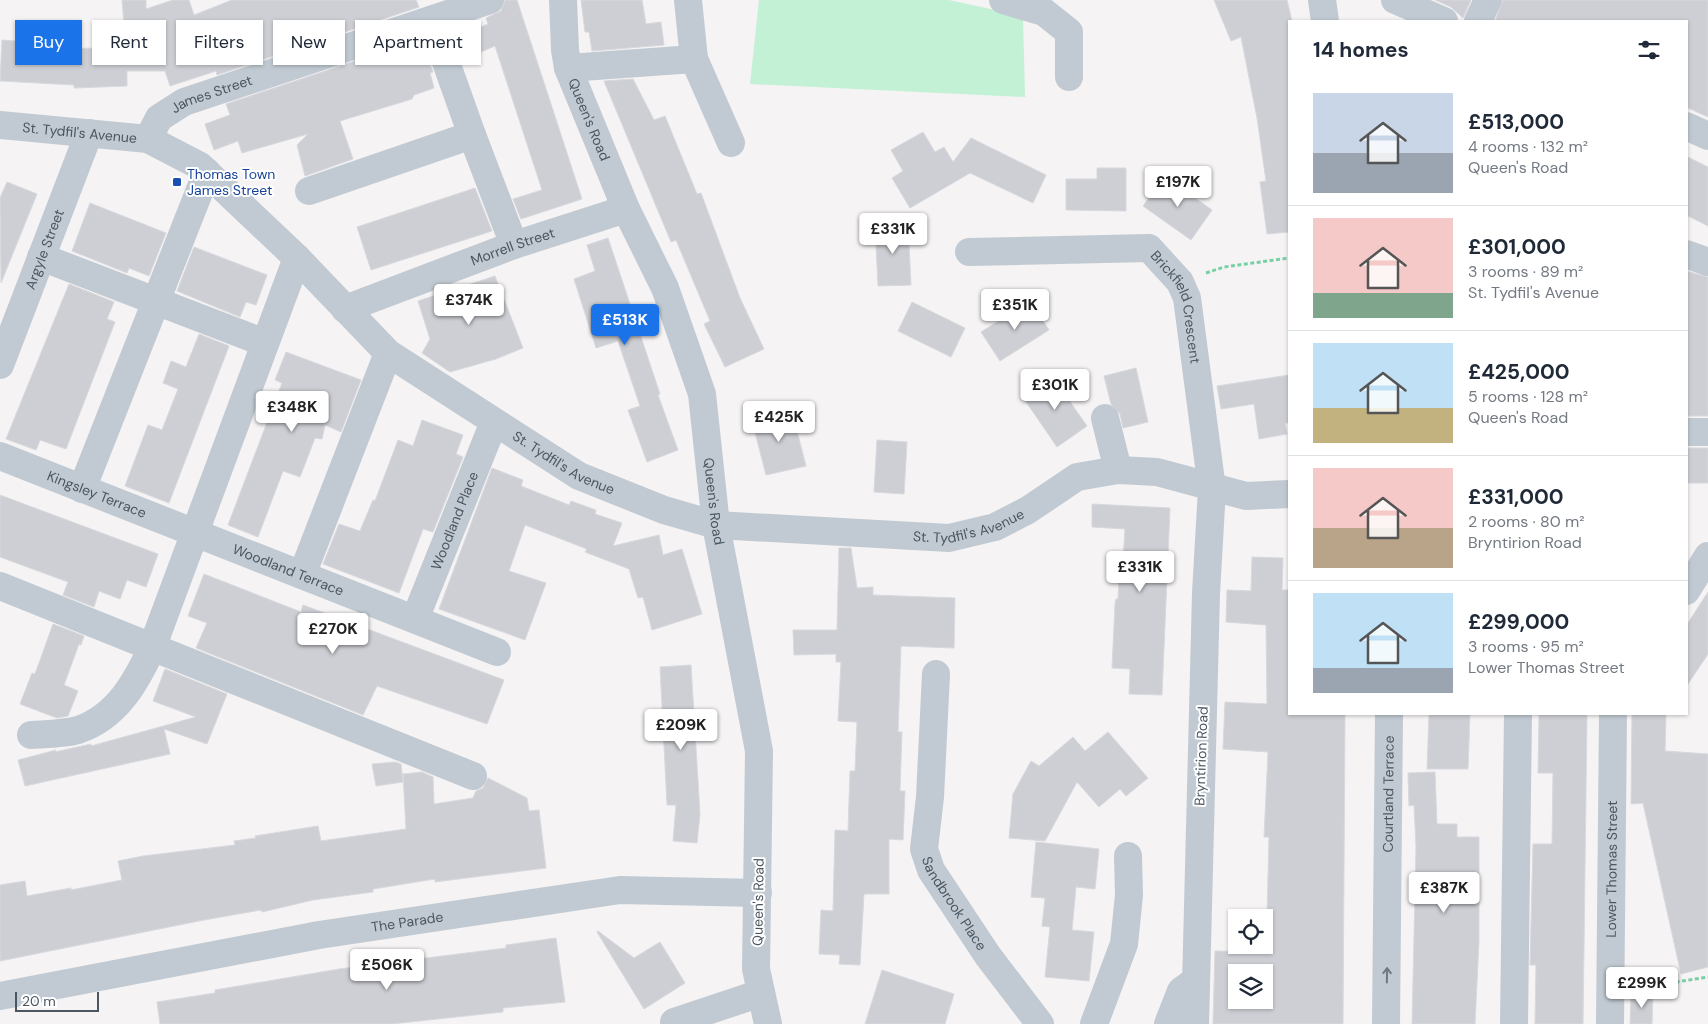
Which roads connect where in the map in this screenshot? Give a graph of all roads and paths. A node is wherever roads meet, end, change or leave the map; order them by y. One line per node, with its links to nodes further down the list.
1 (490, 0): 8 (street, James Street)
2 (563, 0): 15 (street, Queen's Road)
3 (688, 0): 13 (street)
4 (1003, 0): 16 (street)
5 (1322, 0): 9 (street)
6 (1395, 0): 10 (street)
7 (1488, 0): 11 (street)
8 (431, 20)
9 (1325, 20)
10 (1442, 20)
11 (1478, 20)
12 (355, 45): 22 (street, James Street)
13 (694, 60): 15 (street); 23 (street)
14 (447, 65): 20 (street)
15 (568, 68): 26 (street, Queen's Road)
16 (1069, 77)
17 (0, 126): 19 (street, St. Tydfil's Avenue)
18 (1688, 127): 21 (street)
19 (90, 133): 22 (street, St. Tydfil's Avenue); 30 (street, Argyle Street)
20 (472, 135): 25 (street); 27 (street)
21 (1708, 136)
22 (148, 139): 24 (street, St. Tydfil's Avenue)
23 (731, 143)
24 (207, 172): 31 (street, St. Tydfil's Avenue); 35 (street)
25 (309, 191)
26 (626, 209): 27 (street, Morrell Street); 49 (street, Queen's Road)
27 (514, 245): 36 (street, Morrell Street)
28 (969, 252): 47 (street, Brickfield Crescent)
29 (1688, 255): 33 (street)
30 (41, 257): 35 (street); 39 (street, Argyle Street)
31 (297, 258): 36 (street, St. Tydfil's Avenue); 37 (street)
32 (1288, 258): 34 (path)
33 (1708, 262)
34 (1224, 267)
35 (156, 301): 37 (street); 46 (street)
36 (345, 309): 38 (street, St. Tydfil's Avenue)
37 (265, 343): 50 (street)
38 (388, 353): 41 (street, St. Tydfil's Avenue); 52 (street)
39 (0, 365)
40 (1105, 418): 45 (street)
41 (494, 422): 49 (street, St. Tydfil's Avenue); 55 (street, Woodland Place)
42 (1688, 432): 43 (street)
43 (1708, 432)
44 (0, 456): 46 (street, Kingsley Terrace)
45 (1118, 470): 47 (street, St. Tydfil's Avenue); 49 (street, St. Tydfil's Avenue)
46 (82, 488): 50 (street, Kingsley Terrace)
47 (1212, 489): 48 (street, St. Tydfil's Avenue); 67 (street, Bryntirion Road)
48 (1288, 494)
49 (716, 525): 65 (street, Queen's Road)
50 (192, 533): 52 (street, Woodland Terrace); 56 (street)
51 (1708, 556): 54 (street)
52 (302, 575): 55 (street, Woodland Terrace)
53 (0, 586): 56 (street)
54 (1688, 588)
55 (415, 619): 57 (street, Woodland Terrace)
56 (152, 648): 62 (street); 63 (street)
57 (497, 652)
58 (936, 674): 73 (street, Sandbrook Place)
59 (1389, 715): 77 (street, Courtland Terrace, one-way to 59)
60 (1518, 715): 78 (street)
61 (1613, 715): 68 (street, Lower Thomas Street)
62 (31, 735)
63 (473, 776)
64 (1128, 856): 74 (street)
65 (758, 893): 69 (street, Queen's Road); 70 (street, The Parade)
66 (1708, 977): 68 (path)
67 (1195, 981): 75 (street); 76 (street, Bryntirion Road)
68 (1610, 992): 79 (street, Lower Thomas Street)
69 (761, 993): 71 (street); 72 (street, Queen's Road)
70 (0, 996)
71 (674, 1022)
72 (768, 1024)
73 (1040, 1024)
74 (1094, 1024)
75 (1168, 1024)
76 (1194, 1024)
77 (1386, 1024)
78 (1514, 1024)
79 (1610, 1024)

